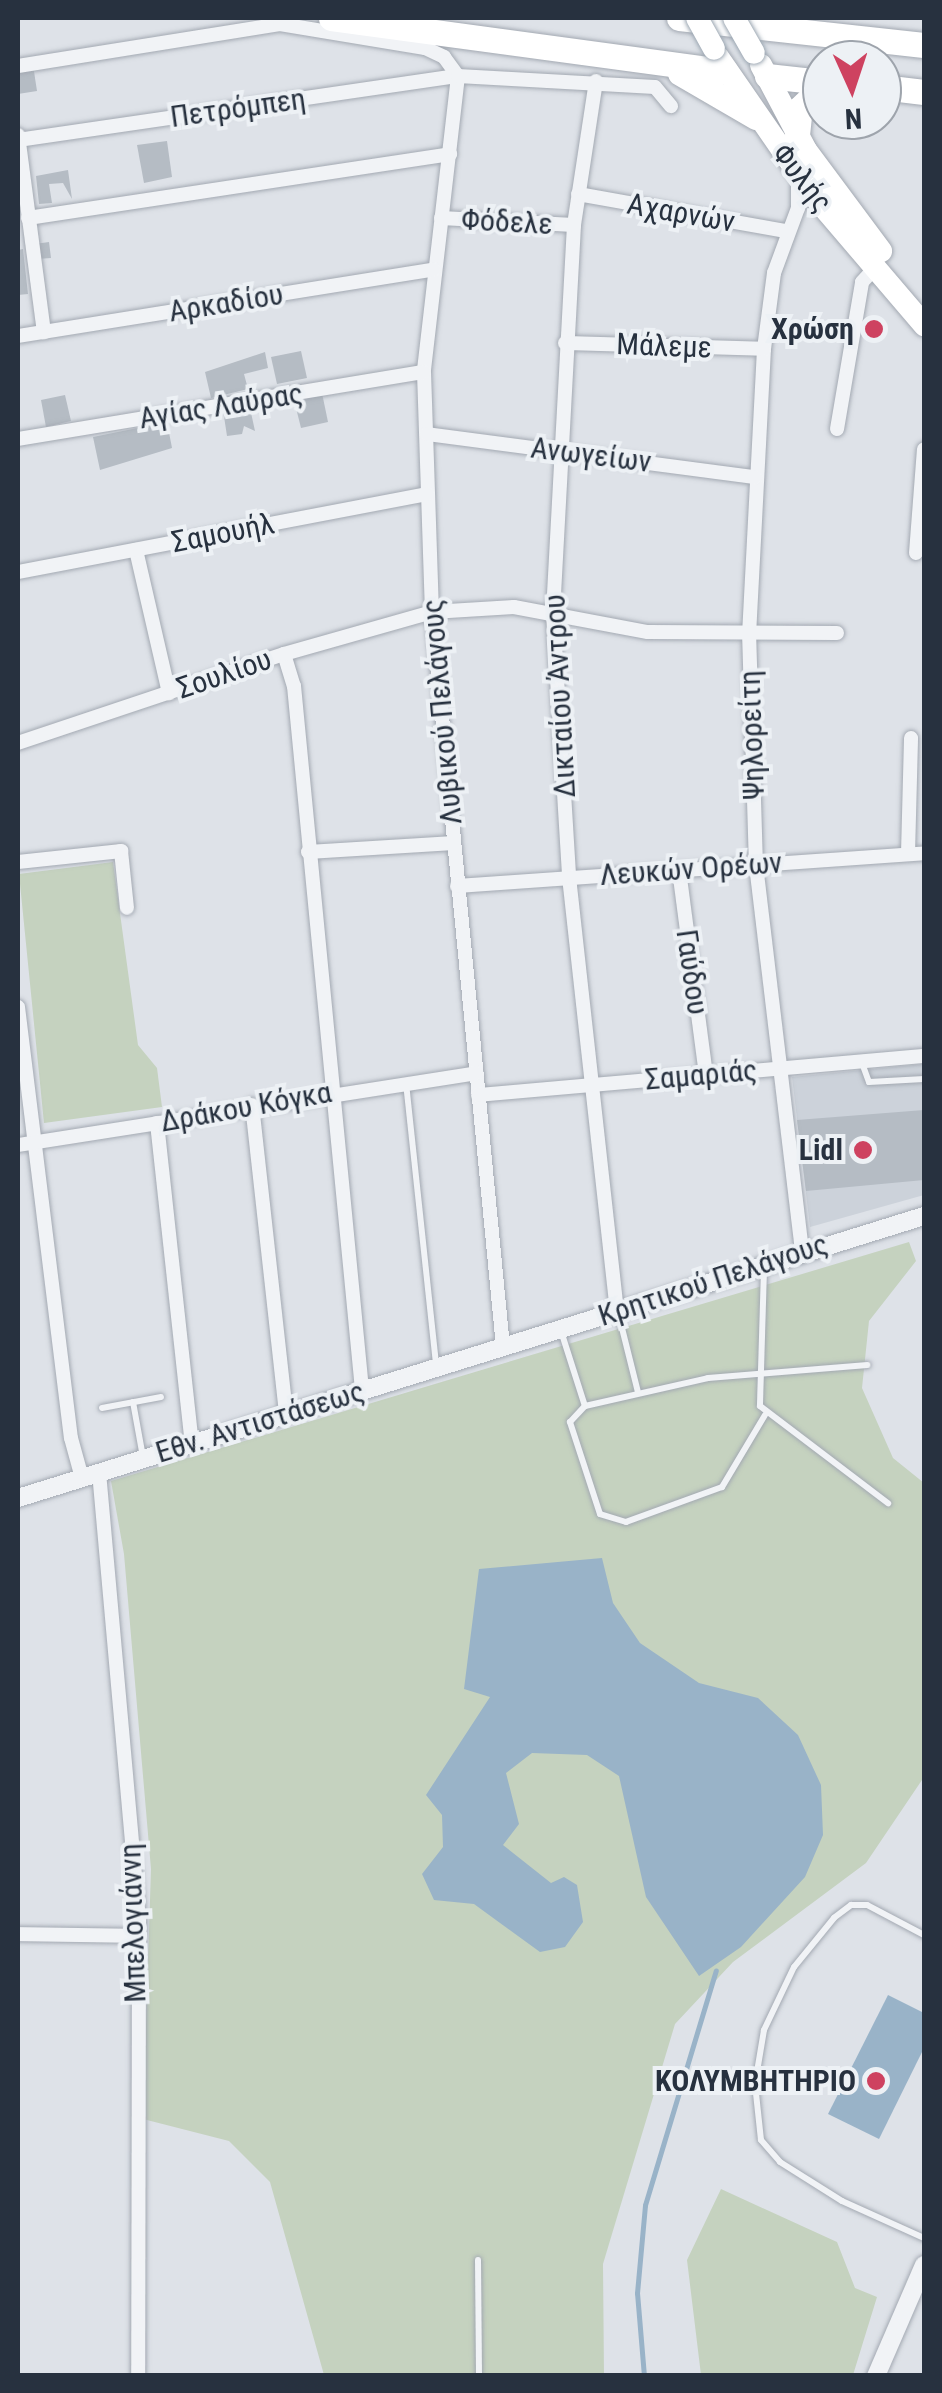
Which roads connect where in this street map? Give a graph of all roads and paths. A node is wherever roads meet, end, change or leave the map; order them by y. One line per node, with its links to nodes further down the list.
1 (330, 18): 7 (highway)
2 (679, 18): 5 (highway)
3 (697, 18): 6 (main road, Φυλής, bridge)
4 (734, 18): 10 (main road, Φυλής, bridge)
5 (924, 45)
6 (719, 60): 7 (highway); 10 (main road); 15 (main road, Φυλής)
7 (642, 62): 15 (highway)
8 (18, 66): 9 (street)
9 (458, 76): 11 (street, Πετρόμπεη); 17 (street, Πετρόμπεη); 18 (street, Λυβικού Πελάγους)
10 (767, 76): 12 (highway); 16 (main road, Φυλής)
11 (596, 81): 13 (street, Πετρόμπεη); 20 (street, Δικταίου Άντρου)
12 (802, 82)
13 (671, 106)
14 (802, 106): 16 (highway)
15 (756, 117): 19 (main road, Φυλής)
16 (797, 135): 29 (main road, Φυλής)
17 (18, 138): 21 (street)
18 (450, 154): 21 (street); 22 (street, Λυβικού Πελάγους)
19 (792, 166): 24 (main road, Φυλής); 25 (street, Ψηλορείτη)
20 (578, 194): 23 (street, Δικταίου Άντρου); 25 (street, Αχαρνών)
21 (28, 218): 26 (street)
22 (441, 218): 23 (street, Φόδελε); 28 (street, Λυβικού Πελάγους)
23 (574, 225): 33 (street, Δικταίου Άντρου)
24 (840, 225): 25 (street); 27 (main road, Φυλής)
25 (788, 226): 34 (street, Ψηλορείτη)
26 (24, 244): 31 (street)
27 (876, 267): 30 (main road, Φυλής); 36 (street)
28 (434, 269): 31 (street, Αρκαδίου); 35 (street, Λυβικού Πελάγους)
29 (924, 302)
30 (924, 325)
31 (44, 332): 32 (street, Αρκαδίου)
32 (18, 336)
33 (564, 343): 34 (street, Μάλεμε); 40 (street, Δικταίου Άντρου)
34 (764, 349): 41 (street, Ψηλορείτη)
35 (424, 372): 37 (street, Λυβικού Πελάγους); 38 (street, Αγίας Λαύρας)
36 (837, 429)
37 (426, 434): 40 (street, Ανωγείων); 42 (street, Λυβικού Πελάγους)
38 (18, 439)
39 (924, 449): 44 (street)
40 (564, 453): 41 (street, Ανωγείων); 47 (street, Δικταίου Άντρου)
41 (755, 477): 48 (street, Ψηλορείτη)
42 (428, 494): 43 (street, Σαμουήλ); 46 (street, Λυβικού Πελάγους)
43 (136, 550): 45 (street, Σαμουήλ); 51 (street)
44 (916, 553)
45 (18, 572)
46 (432, 612): 47 (street, Σουλίου); 50 (street, Σουλίου); 54 (street, Λυβικού Πελάγους)
47 (554, 613): 48 (street, Σουλίου); 61 (street, Δικταίου Άντρου)
48 (749, 630): 49 (street, Σουλίου); 59 (street, Ψηλορείτη)
49 (837, 633)
50 (284, 654): 51 (street, Σουλίου); 55 (street)
51 (169, 693): 53 (street, Σουλίου)
52 (911, 738): 57 (street)
53 (18, 743)
54 (454, 842): 55 (street); 62 (street, Λυβικού Πελάγους)
55 (308, 852): 73 (street)
56 (924, 853): 57 (street, Λευκών Ορέων)
57 (908, 854): 59 (street, Λευκών Ορέων)
58 (18, 862): 63 (street)
59 (756, 864): 60 (street, Λευκών Ορέων); 67 (street, Ψηλορείτη)
60 (678, 870): 61 (street, Λευκών Ορέων); 69 (street, Γαύδου)
61 (569, 877): 62 (street, Λευκών Ορέων); 72 (street, Δικταίου Άντρου)
62 (457, 886): 68 (street, Λυβικού Πελάγους)
63 (128, 908)
64 (18, 1007): 77 (street, Μπελογιάννη)
65 (924, 1056): 66 (street, Σαμαριάς)
66 (861, 1062): 67 (street, Σαμαριάς); 70 (lane)
67 (780, 1069): 69 (street, Σαμαριάς); 79 (street, Ψηλορείτη)
68 (476, 1073): 71 (street, Δράκου Κόγκα); 74 (street, Λυβικού Πελάγους)
69 (706, 1075): 72 (street, Σαμαριάς)
70 (924, 1079)
71 (406, 1082): 73 (street, Δράκου Κόγκα); 85 (lane)
72 (591, 1085): 74 (street, Σαμαριάς); 81 (street, Δικταίου Άντρου)
73 (334, 1092): 75 (street, Δράκου Κόγκα); 87 (street)
74 (478, 1095): 83 (street, Λυβικού Πελάγους)
75 (252, 1106): 76 (street, Δράκου Κόγκα); 93 (street)
76 (157, 1122): 77 (street, Δράκου Κόγκα); 95 (street)
77 (25, 1144): 97 (street, Μπελογιάννη)
78 (924, 1216): 79 (street, Κρητικού Πελάγους)
79 (802, 1250): 80 (street, Κρητικού Πελάγους)
80 (764, 1263): 81 (street, Κρητικού Πελάγους); 86 (lane)
81 (617, 1310): 82 (street, Κρητικού Πελάγους); 88 (lane)
82 (560, 1328): 83 (street, Κρητικού Πελάγους); 91 (lane)
83 (503, 1347): 85 (street, Εθν. Αντιστάσεως)
84 (868, 1364): 86 (lane)
85 (436, 1369): 87 (street, Εθν. Αντιστάσεως)
86 (757, 1370): 88 (lane); 94 (lane)
87 (362, 1390): 93 (street, Εθν. Αντιστάσεως)
88 (638, 1392): 91 (lane)
89 (161, 1397): 90 (lane)
90 (133, 1402): 92 (lane); 96 (lane)
91 (585, 1406): 94 (lane)
92 (102, 1408)
93 (286, 1415): 95 (street, Εθν. Αντιστάσεως)
94 (766, 1416): 99 (lane)
95 (192, 1443): 96 (street, Εθν. Αντιστάσεως)
96 (143, 1458): 97 (street, Εθν. Αντιστάσεως)
97 (91, 1475): 98 (street, Εθν. Αντιστάσεως); 102 (street, Μπελογιάννη)
98 (18, 1498)
99 (888, 1503)
100 (18, 1934): 102 (street)
101 (924, 1935): 103 (lane)
102 (139, 1936): 106 (street, Μπελογιάννη)
103 (924, 2238)
104 (478, 2260): 107 (lane)
105 (924, 2264): 108 (street)
106 (138, 2376)
107 (480, 2376)
108 (876, 2376)

